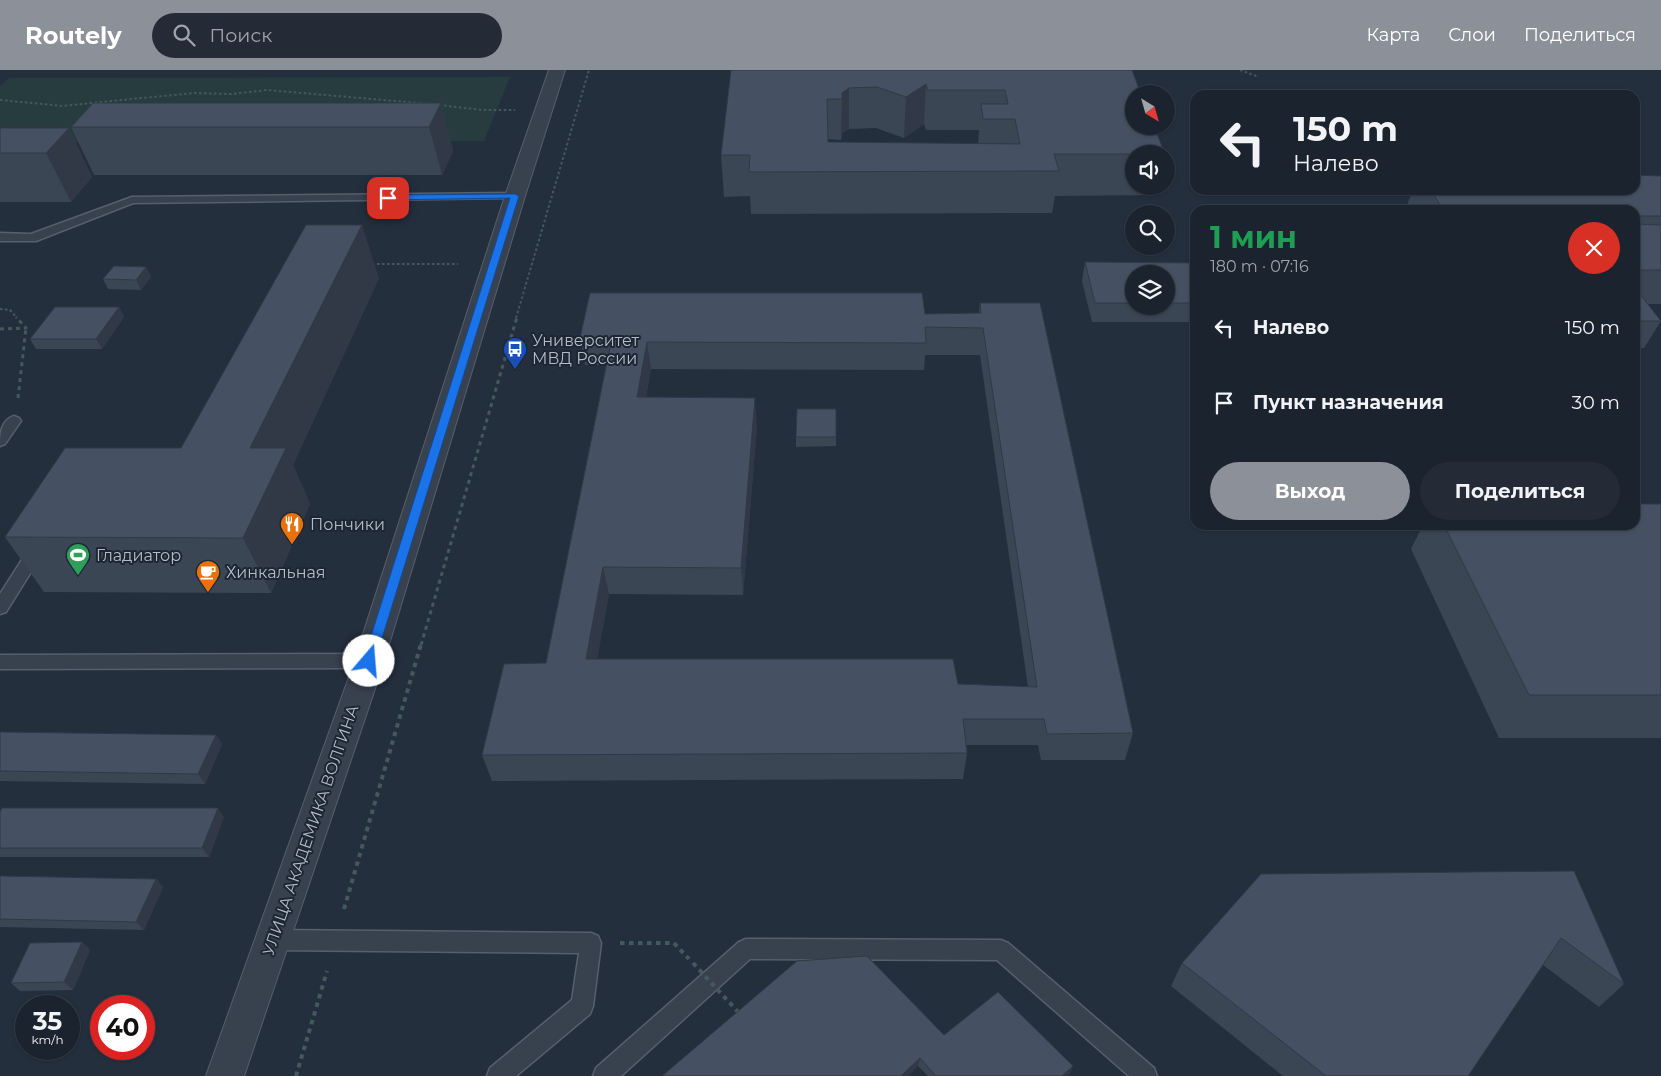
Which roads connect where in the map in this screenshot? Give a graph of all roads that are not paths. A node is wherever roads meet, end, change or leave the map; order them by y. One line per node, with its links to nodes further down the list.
1 (558, 70): 2 (street, УЛИЦА АКАДЕМИКА ВОЛГИНА)
2 (515, 196): 3 (lane); 8 (street, УЛИЦА АКАДЕМИКА ВОЛГИНА)
3 (0, 237)
4 (14, 421): 5 (lane)
5 (0, 440)
6 (48, 532): 7 (lane)
7 (0, 608)
8 (369, 661): 9 (lane); 10 (street, УЛИЦА АКАДЕМИКА ВОЛГИНА)
9 (0, 662)
10 (272, 940): 11 (street, УЛИЦА АКАДЕМИКА ВОЛГИНА); 12 (lane)
11 (225, 1076)
12 (498, 1076)
13 (604, 1076): 14 (lane)
14 (1146, 1076)

